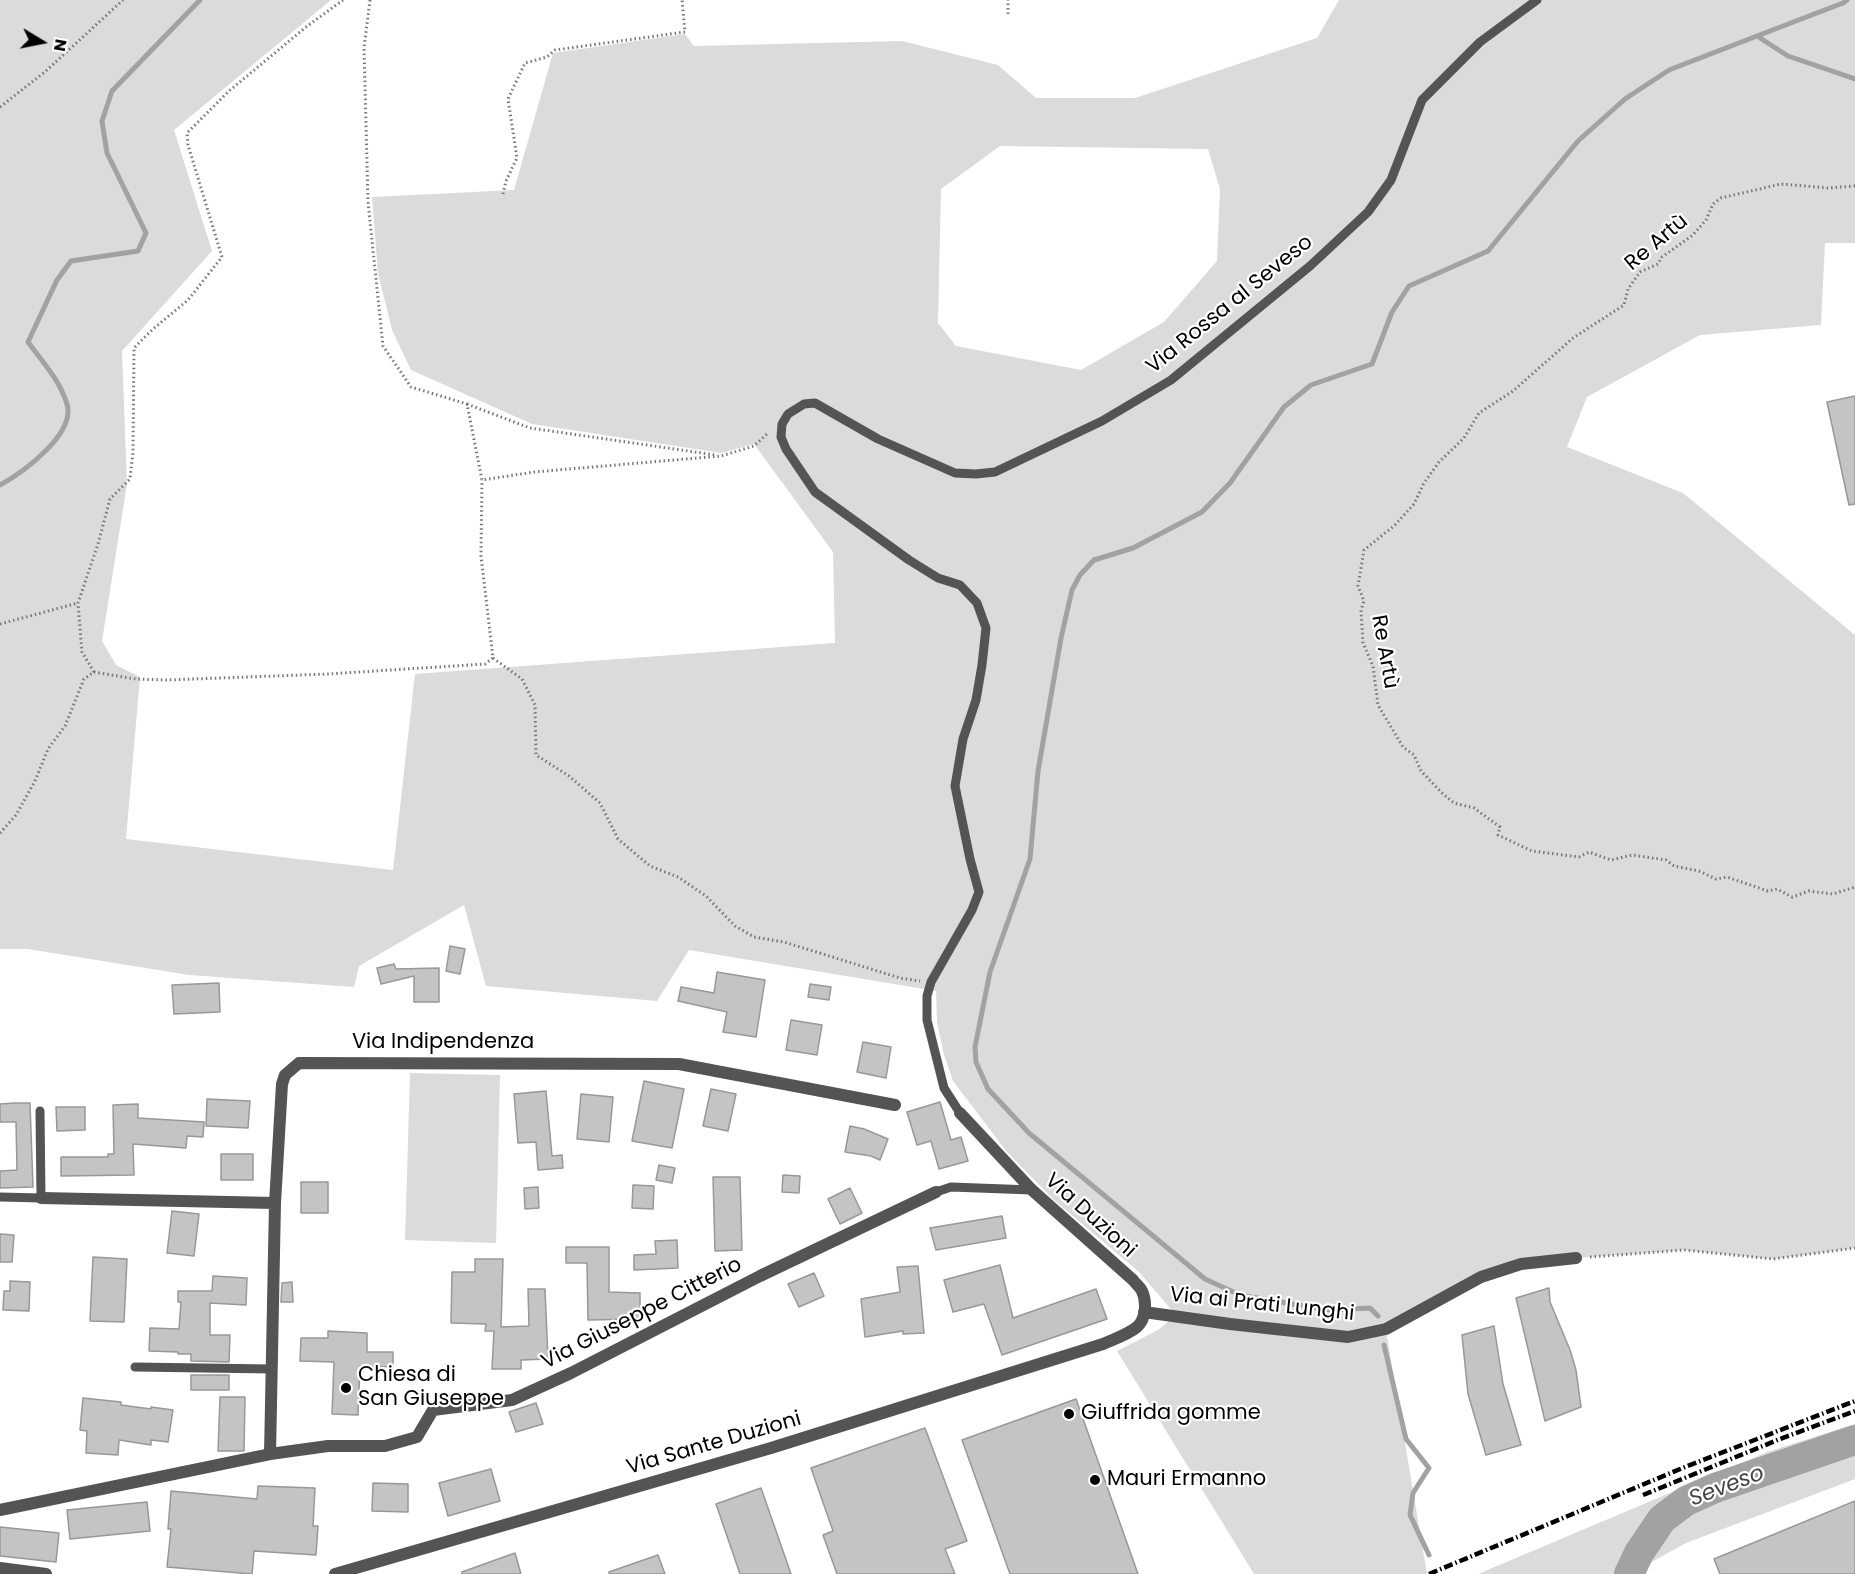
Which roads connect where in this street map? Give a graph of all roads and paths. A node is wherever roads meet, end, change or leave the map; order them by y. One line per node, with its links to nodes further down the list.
1 (123, 0): 8 (path)
2 (343, 0): 15 (path)
3 (370, 0): 11 (path)
4 (682, 0): 10 (path)
5 (1008, 0): 7 (path)
6 (1537, 0): 12 (lane, Via Rossa al Seveso)
7 (1008, 14)
8 (0, 107)
9 (1855, 186): 20 (path, Re Artù)
10 (503, 194)
11 (467, 404): 13 (path); 14 (path)
12 (782, 424): 13 (path); 21 (lane)
13 (721, 456): 14 (path)
14 (482, 480): 17 (path)
15 (78, 603): 16 (path); 18 (path)
16 (0, 624)
17 (493, 658): 18 (path); 21 (path)
18 (94, 672): 19 (path)
19 (0, 833)
20 (1855, 887)
21 (931, 982): 24 (lane)
22 (895, 1105): 29 (street, Via Indipendenza)
23 (40, 1111): 28 (lane)
24 (960, 1113): 25 (street, Via Duzioni)
25 (1032, 1190): 26 (lane, Via Giuseppe Citterio); 32 (street, Via Duzioni)
26 (936, 1192): 35 (street, Via Giuseppe Citterio)
27 (0, 1197): 28 (lane)
28 (41, 1197): 29 (street)
29 (275, 1203): 34 (street, Via Indipendenza)
30 (1855, 1248): 31 (path)
31 (1576, 1258): 32 (street, Via ai Prati Lunghi)
32 (1144, 1312): 39 (street, Via Sante Duzioni)
33 (135, 1367): 34 (lane)
34 (272, 1369): 35 (street, Via Indipendenza)
35 (270, 1454): 36 (street)
36 (0, 1510)
37 (0, 1568): 38 (street)
38 (46, 1574)
39 (335, 1574)

